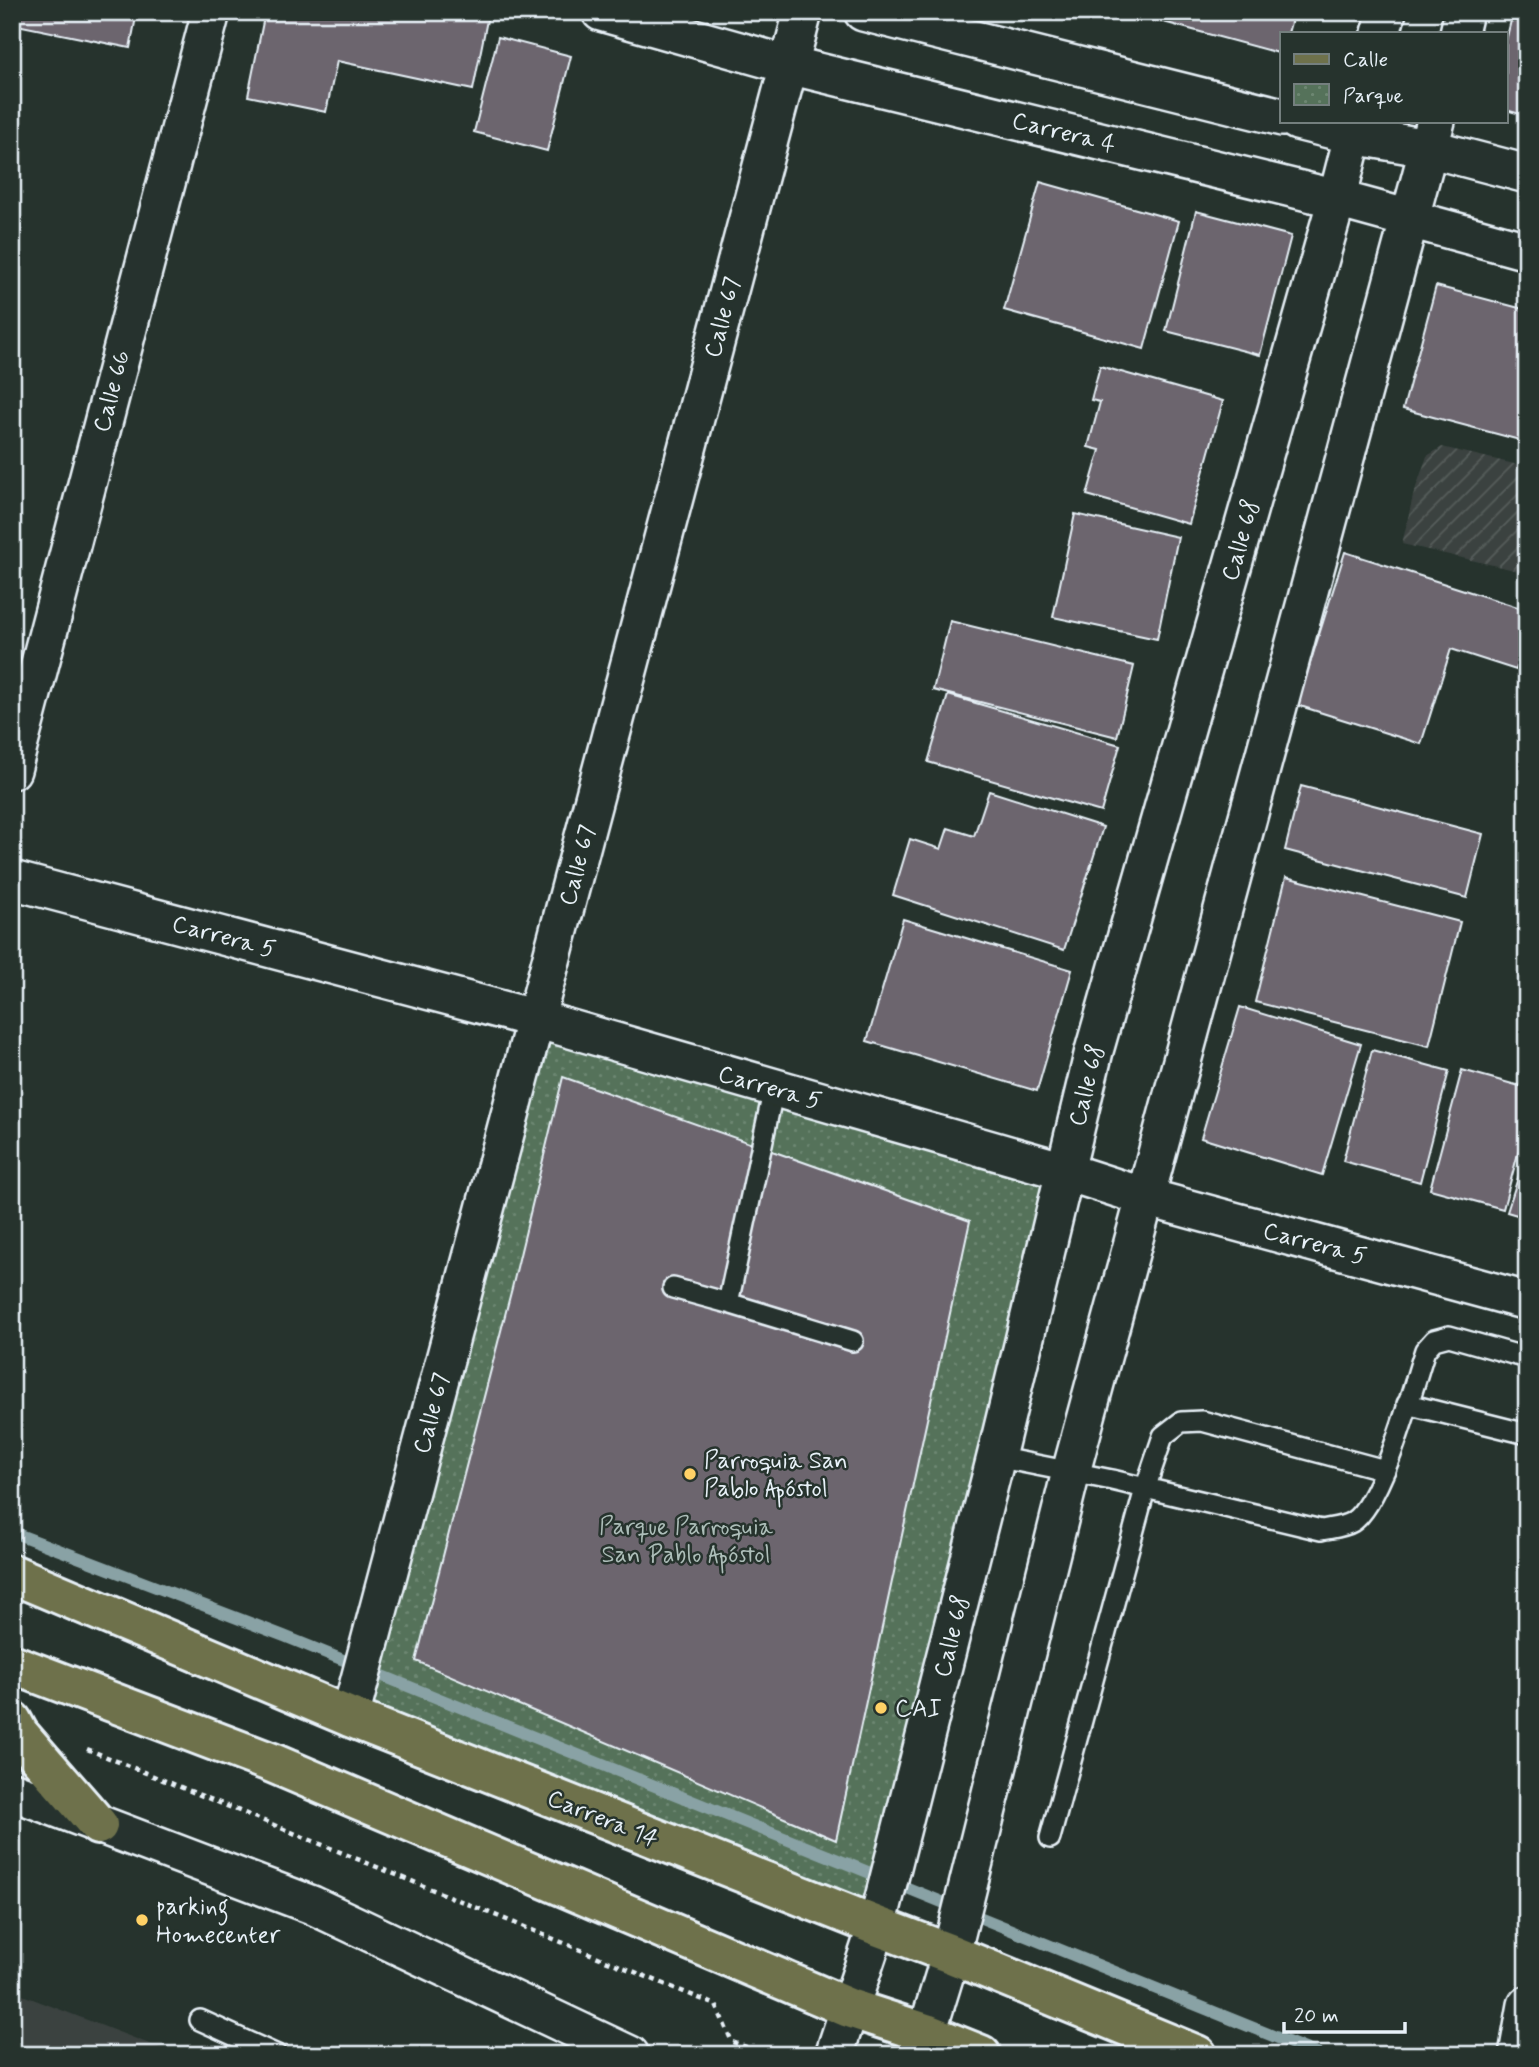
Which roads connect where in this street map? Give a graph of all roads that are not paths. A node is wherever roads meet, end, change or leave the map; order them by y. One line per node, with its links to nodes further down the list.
1 (211, 12): 18 (street, Calle 66)
2 (601, 12): 9 (street, Carrera 4)
3 (803, 12): 9 (street, Calle 67)
4 (863, 12): 10 (street)
5 (1387, 12): 7 (street)
6 (1464, 12): 8 (street)
7 (1381, 32)
8 (1459, 32)
9 (789, 65): 15 (street, Carrera 4); 20 (street, Calle 67)
10 (1280, 116)
11 (1305, 122): 12 (street)
12 (1355, 128): 13 (street); 15 (street, Calle 68)
13 (1432, 135): 14 (street); 16 (street)
14 (1527, 174)
15 (1336, 199): 16 (street, Carrera 4); 22 (street, Calle 68)
16 (1409, 218): 17 (street, Carrera 4); 23 (street)
17 (1527, 251)
18 (12, 770)
19 (12, 880): 20 (street, Carrera 5)
20 (536, 1019): 21 (street, Carrera 5); 37 (street, Calle 67)
21 (774, 1088): 22 (street, Carrera 5); 26 (lane)
22 (1064, 1171): 23 (street, Carrera 5); 31 (street, Calle 68)
23 (1145, 1197): 25 (street, Carrera 5); 33 (street)
24 (673, 1288): 26 (lane)
25 (1527, 1301)
26 (728, 1303): 27 (lane)
27 (853, 1340)
28 (1527, 1358): 29 (lane)
29 (1407, 1404): 30 (lane); 32 (lane)
30 (1527, 1434)
31 (996, 1457): 33 (lane); 42 (street, Calle 68)
32 (1385, 1470): 34 (lane); 34 (lane)
33 (1071, 1472): 34 (lane); 43 (street)
34 (1144, 1489): 41 (lane)
35 (12, 1574): 37 (main road, Carrera 14)
36 (12, 1664): 45 (main road)
37 (354, 1700): 42 (main road, Carrera 14)
38 (12, 1721): 40 (main road)
39 (12, 1791): 40 (street)
40 (98, 1825): 49 (street)
41 (1050, 1838)
42 (877, 1926): 43 (main road, Carrera 14); 45 (street, Calle 68)
43 (951, 1954): 47 (street); 52 (main road, Carrera 14)
44 (1527, 2005): 53 (street)
45 (849, 2008): 47 (main road); 50 (street, Calle 68)
46 (200, 2020): 48 (lane)
47 (923, 2044): 51 (main road)
48 (277, 2055)
49 (630, 2055)
50 (834, 2055)
51 (981, 2055)
52 (1197, 2055)
53 (1518, 2055)

